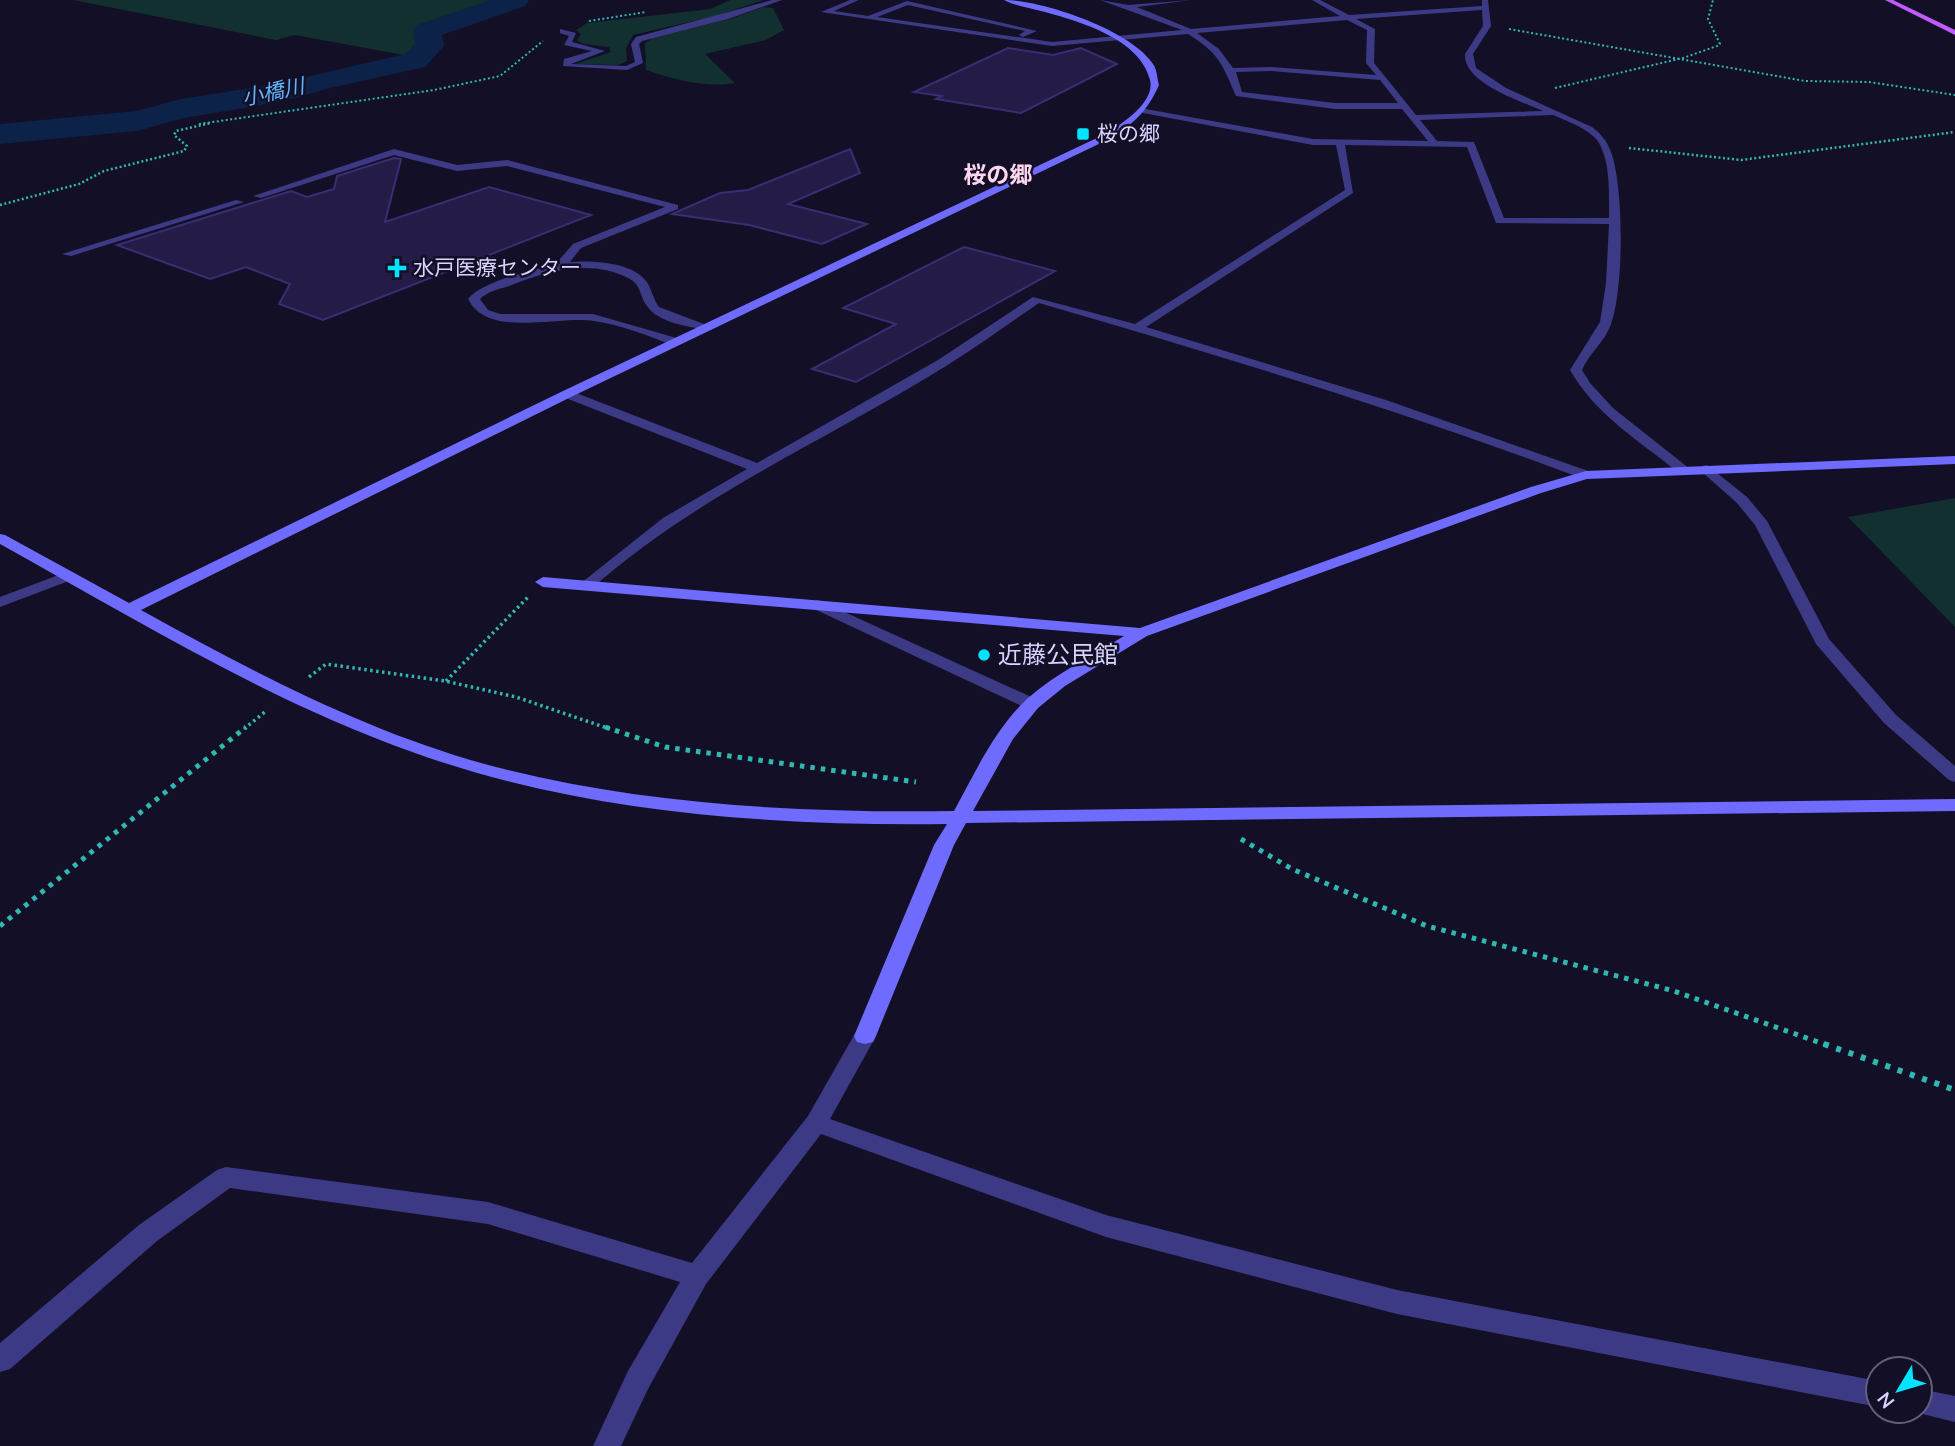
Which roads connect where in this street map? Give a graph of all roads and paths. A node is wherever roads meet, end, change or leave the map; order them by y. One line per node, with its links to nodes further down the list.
1 (779, 0): 18 (street)
2 (856, 0): 15 (street)
3 (1009, 0): 20 (street)
4 (1103, 0): 11 (street)
5 (1189, 0): 11 (street)
6 (1315, 0): 14 (street)
7 (1407, 0): 12 (street)
8 (1713, 0): 22 (path)
9 (1888, 0): 19 (main road)
10 (1486, 4): 12 (street); 16 (street)
11 (1127, 7): 17 (street)
12 (1429, 10): 14 (street)
13 (645, 12): 18 (path)
14 (1349, 17): 17 (street); 24 (street)
15 (869, 18): 21 (street); 21 (street)
16 (1487, 26): 22 (path); 25 (street)
17 (1188, 31): 20 (street); 23 (street)
18 (563, 32): 37 (path)
19 (1955, 33)
20 (1120, 37): 21 (street); 28 (street)
21 (1014, 39)
22 (1683, 58): 25 (path); 26 (path)
23 (1231, 70): 24 (street); 27 (street)
24 (1382, 78): 27 (street)
25 (1516, 95): 29 (street)
26 (1955, 95)
27 (1405, 107): 30 (street)
28 (1143, 110): 32 (street); 41 (street)
29 (1556, 113): 30 (street); 34 (street)
30 (1414, 118): 33 (street)
31 (1955, 132): 34 (path)
32 (1340, 144): 33 (street); 42 (street)
33 (1434, 144): 38 (street)
34 (1605, 145): 38 (street)
35 (258, 196): 40 (street)
36 (239, 202): 39 (street)
37 (0, 205)
38 (1614, 221): 47 (street)
39 (67, 254)
40 (565, 266): 41 (street); 43 (street)
41 (706, 327): 43 (street)
42 (1136, 328): 46 (street); 49 (street)
43 (676, 342): 44 (street)
44 (567, 394): 46 (street); 56 (street)
45 (1955, 460): 48 (street)
46 (758, 468): 53 (street)
47 (1683, 469): 48 (street); 49 (street)
48 (1707, 469): 61 (street)
49 (1586, 475): 57 (street)
50 (0, 538): 51 (street)
51 (69, 576): 54 (street); 56 (street)
52 (543, 582): 53 (street); 58 (path)
53 (586, 586): 55 (street)
54 (0, 602)
55 (818, 605): 57 (street); 60 (street)
56 (128, 610): 59 (street)
57 (1141, 634): 60 (street)
58 (445, 681): 59 (path); 62 (path)
59 (287, 693): 65 (street); 66 (path)
60 (1032, 704): 65 (street)
61 (1955, 776)
62 (916, 782)
63 (1955, 805): 64 (street)
64 (1225, 815): 65 (street); 67 (path)
65 (961, 818): 68 (street)
66 (0, 926)
67 (1955, 1090)
68 (816, 1124): 69 (street); 71 (street)
69 (697, 1276): 70 (street); 74 (street)
70 (0, 1360)
71 (1864, 1391)
72 (1934, 1405): 73 (street)
73 (1955, 1409)
74 (607, 1446)

